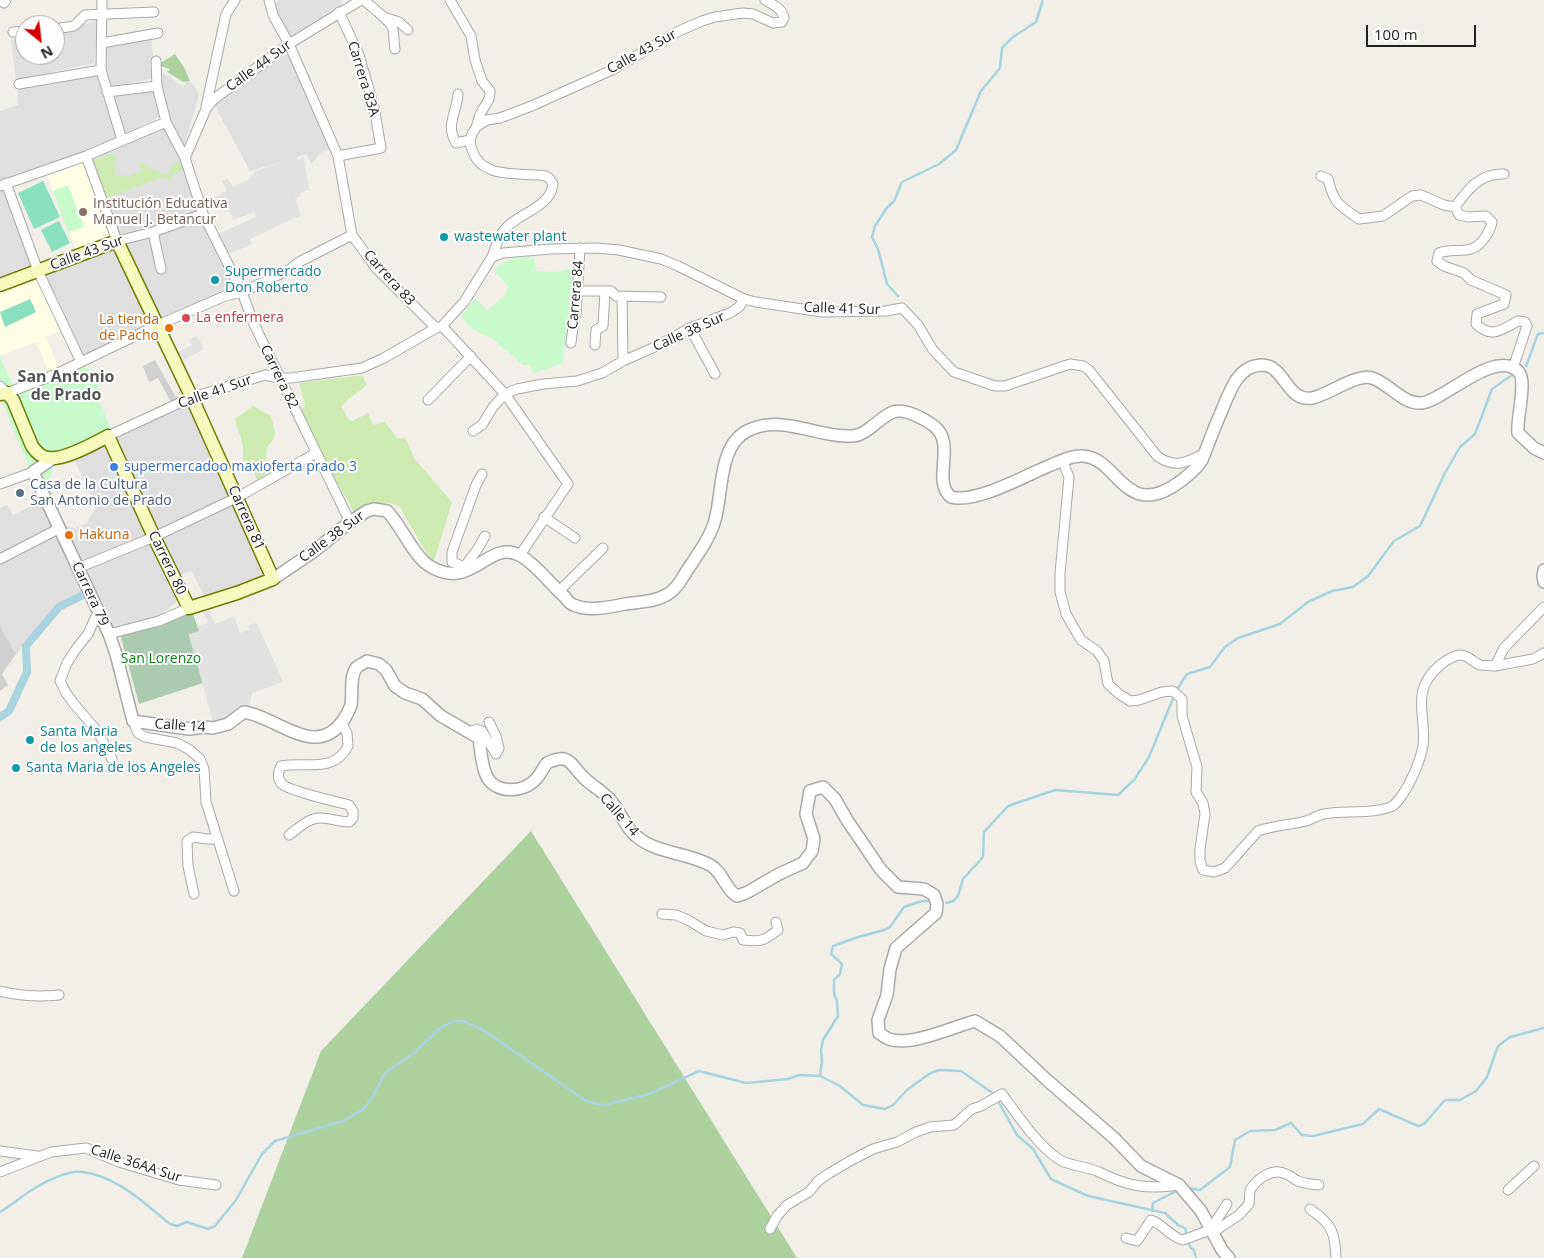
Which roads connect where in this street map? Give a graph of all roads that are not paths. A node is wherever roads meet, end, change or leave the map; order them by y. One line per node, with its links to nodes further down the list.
1 (102, 0): 9 (street)
2 (235, 0): 23 (street)
3 (269, 0): 15 (street, Carrera 83)
4 (363, 0): 8 (street, Calle 44 Sur); 10 (street)
5 (450, 0): 25 (street)
6 (765, 0): 25 (street, Calle 43 Sur)
7 (154, 12): 9 (street)
8 (339, 12): 15 (street, Calle 44 Sur); 29 (street, Carrera 83A)
9 (102, 13): 11 (street); 14 (street)
10 (387, 18): 12 (street); 16 (street)
11 (65, 27)
12 (408, 30)
13 (158, 33): 14 (street)
14 (102, 43): 18 (street)
15 (288, 44): 23 (street, Calle 44 Sur); 29 (street, Carrera 83)
16 (395, 49)
17 (156, 61): 20 (street, Carrera 82)
18 (100, 70): 19 (street); 21 (street)
19 (20, 84)
20 (157, 86): 21 (street); 24 (street, Carrera 82)
21 (107, 92): 26 (street)
22 (458, 94): 27 (street)
23 (206, 109): 30 (street, Calle 44 Sur)
24 (166, 122): 26 (street); 30 (street, Carrera 82)
25 (476, 127): 27 (street)
26 (122, 140): 28 (street)
27 (470, 140): 40 (street)
28 (86, 156): 33 (street); 38 (street, Carrera 81)
29 (338, 156): 37 (street, Carrera 83)
30 (185, 158): 35 (street, Carrera 82)
31 (1504, 174): 34 (street)
32 (1321, 176): 34 (street)
33 (3, 185): 42 (street)
34 (1455, 206): 58 (street)
35 (203, 214): 36 (street, Calle 43 Sur); 46 (street, Carrera 82)
36 (153, 232): 38 (street, Calle 43 Sur); 41 (street)
37 (352, 235): 46 (street); 51 (street, Carrera 83)
38 (117, 241): 42 (main road, Calle 43 Sur); 50 (main road, Carrera 81)
39 (580, 248): 40 (street, Calle 41 Sur); 44 (street, Carrera 84); 49 (street, Calle 41 Sur)
40 (492, 257): 51 (street, Calle 41 Sur)
41 (161, 269)
42 (38, 271): 43 (main road, Calle 43 Sur); 57 (street)
43 (0, 285)
44 (577, 291): 45 (street); 53 (street, Carrera 84)
45 (606, 291): 47 (street); 54 (street)
46 (242, 292): 50 (street); 60 (street, Carrera 82)
47 (622, 296): 48 (street); 56 (street)
48 (661, 297)
49 (744, 299): 52 (street, Calle 38 Sur); 69 (street, Calle 41 Sur)
50 (158, 325): 57 (street); 63 (main road, Carrera 81)
51 (439, 327): 55 (street, Carrera 83); 60 (street, Calle 41 Sur)
52 (690, 328): 56 (street, Calle 38 Sur); 59 (street)
53 (571, 343)
54 (595, 345)
55 (471, 356): 62 (street, Carrera 83); 64 (street)
56 (623, 361): 62 (street, Calle 38 Sur)
57 (82, 362): 61 (street)
58 (1513, 368): 69 (street); 70 (street)
59 (715, 374)
60 (279, 378): 63 (street, Calle 41 Sur); 68 (street, Carrera 82)
61 (2, 391): 67 (main road, Carrera 79)
62 (505, 394): 65 (street); 77 (street, Carrera 83)
63 (192, 398): 66 (street, Calle 41 Sur); 76 (main road, Carrera 81)
64 (428, 400)
65 (474, 430)
66 (108, 436): 71 (main road, Calle 41 Sur); 81 (main road, Carrera 80)
67 (36, 452): 71 (main road); 73 (street, Carrera 79)
68 (316, 453): 76 (street); 78 (street, Carrera 82)
69 (1205, 453): 72 (street)
70 (1544, 453)
71 (52, 459): 73 (street, Calle 41 Sur)
72 (1062, 460): 91 (street); 97 (street)
73 (35, 470): 75 (street, Calle 41 Sur); 79 (street, Carrera 79)
74 (482, 474): 88 (street)
75 (0, 484)
76 (237, 498): 81 (street); 89 (main road, Carrera 81)
77 (544, 517): 82 (street); 84 (street)
78 (350, 522): 88 (street, Calle 38 Sur); 89 (street, Calle 38 Sur)
79 (58, 529): 85 (street); 86 (street, Carrera 79)
80 (485, 536): 88 (street)
81 (154, 537): 86 (street); 93 (main road, Carrera 80)
82 (575, 538)
83 (603, 548): 91 (street)
84 (520, 555): 88 (street); 91 (street)
85 (0, 559)
86 (78, 568): 94 (street, Carrera 79)
87 (1544, 570): 90 (street)
88 (463, 571)
89 (273, 579): 93 (main road, Calle 38 Sur)
90 (1544, 582)
91 (558, 592)
92 (1544, 607): 97 (street)
93 (189, 608): 95 (street, Calle 38 Sur)
94 (100, 614): 95 (street, Carrera 79); 102 (street)
95 (109, 634): 98 (street, Carrera 79)
96 (1544, 653): 97 (street)
97 (1495, 666)
98 (133, 721): 100 (street, Calle 14); 104 (street)
99 (489, 722): 101 (street)
100 (342, 723): 101 (street); 103 (street)
101 (470, 732): 117 (street, Calle 14)
102 (112, 759)
103 (289, 835)
104 (218, 839): 105 (street); 106 (street)
105 (234, 891)
106 (194, 894)
107 (662, 914): 108 (street)
108 (776, 922)
109 (0, 991): 110 (street)
110 (58, 995)
111 (0, 1152): 112 (street)
112 (37, 1156): 114 (street, Calle 36AA Sur); 115 (street, Calle 36AA Sur)
113 (1534, 1166): 118 (street)
114 (0, 1172)
115 (216, 1184)
116 (1319, 1184): 122 (street)
117 (1179, 1185): 121 (street); 122 (street)
118 (1508, 1190)
119 (1227, 1204): 122 (street)
120 (1310, 1209): 125 (street)
121 (770, 1229)
122 (1211, 1230): 123 (street); 124 (street)
123 (1126, 1238)
124 (1229, 1258)
125 (1336, 1258)

